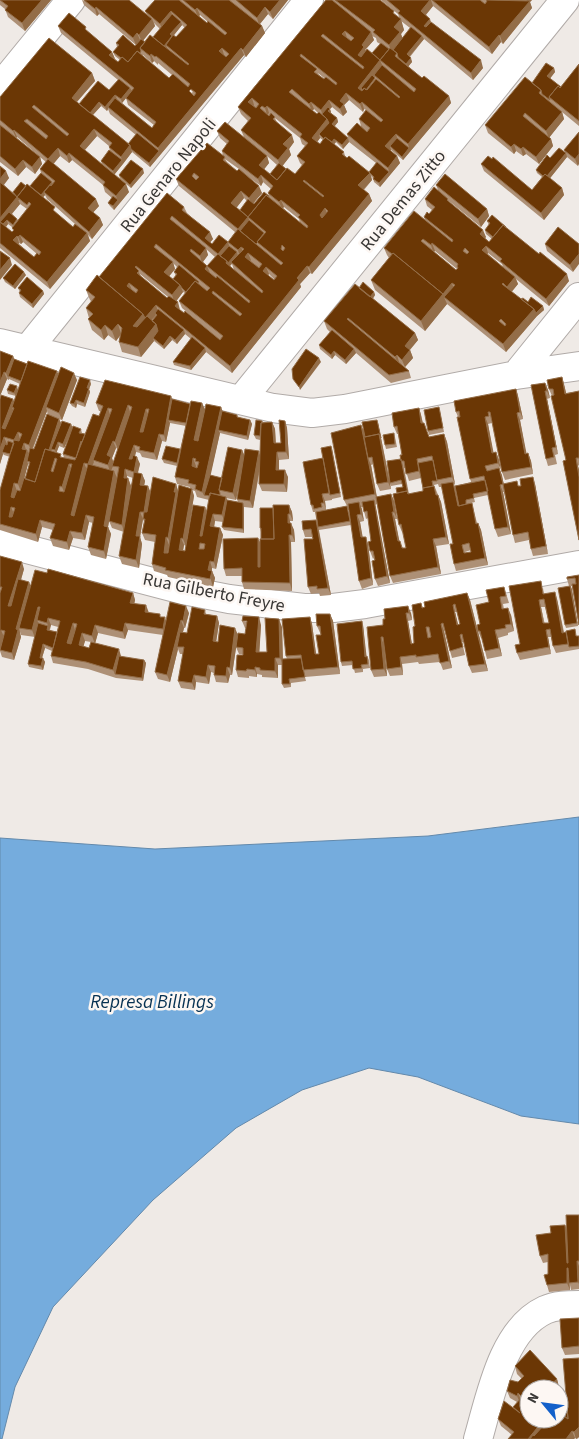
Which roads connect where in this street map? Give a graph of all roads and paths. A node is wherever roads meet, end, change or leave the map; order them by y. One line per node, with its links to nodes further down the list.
1 (71, 0): 4 (street)
2 (309, 0): 7 (street, Rua Genaro Napoli)
3 (565, 0): 10 (street, Rua Demas Zitto)
4 (0, 86)
5 (579, 297): 9 (street)
6 (0, 343): 7 (street)
7 (27, 350): 10 (street)
8 (579, 366): 9 (street)
9 (516, 375): 10 (street)
10 (242, 400)
11 (0, 542): 12 (street, Rua Gilberto Freyre)
12 (579, 565)
13 (579, 1305): 14 (street)
14 (478, 1439)

